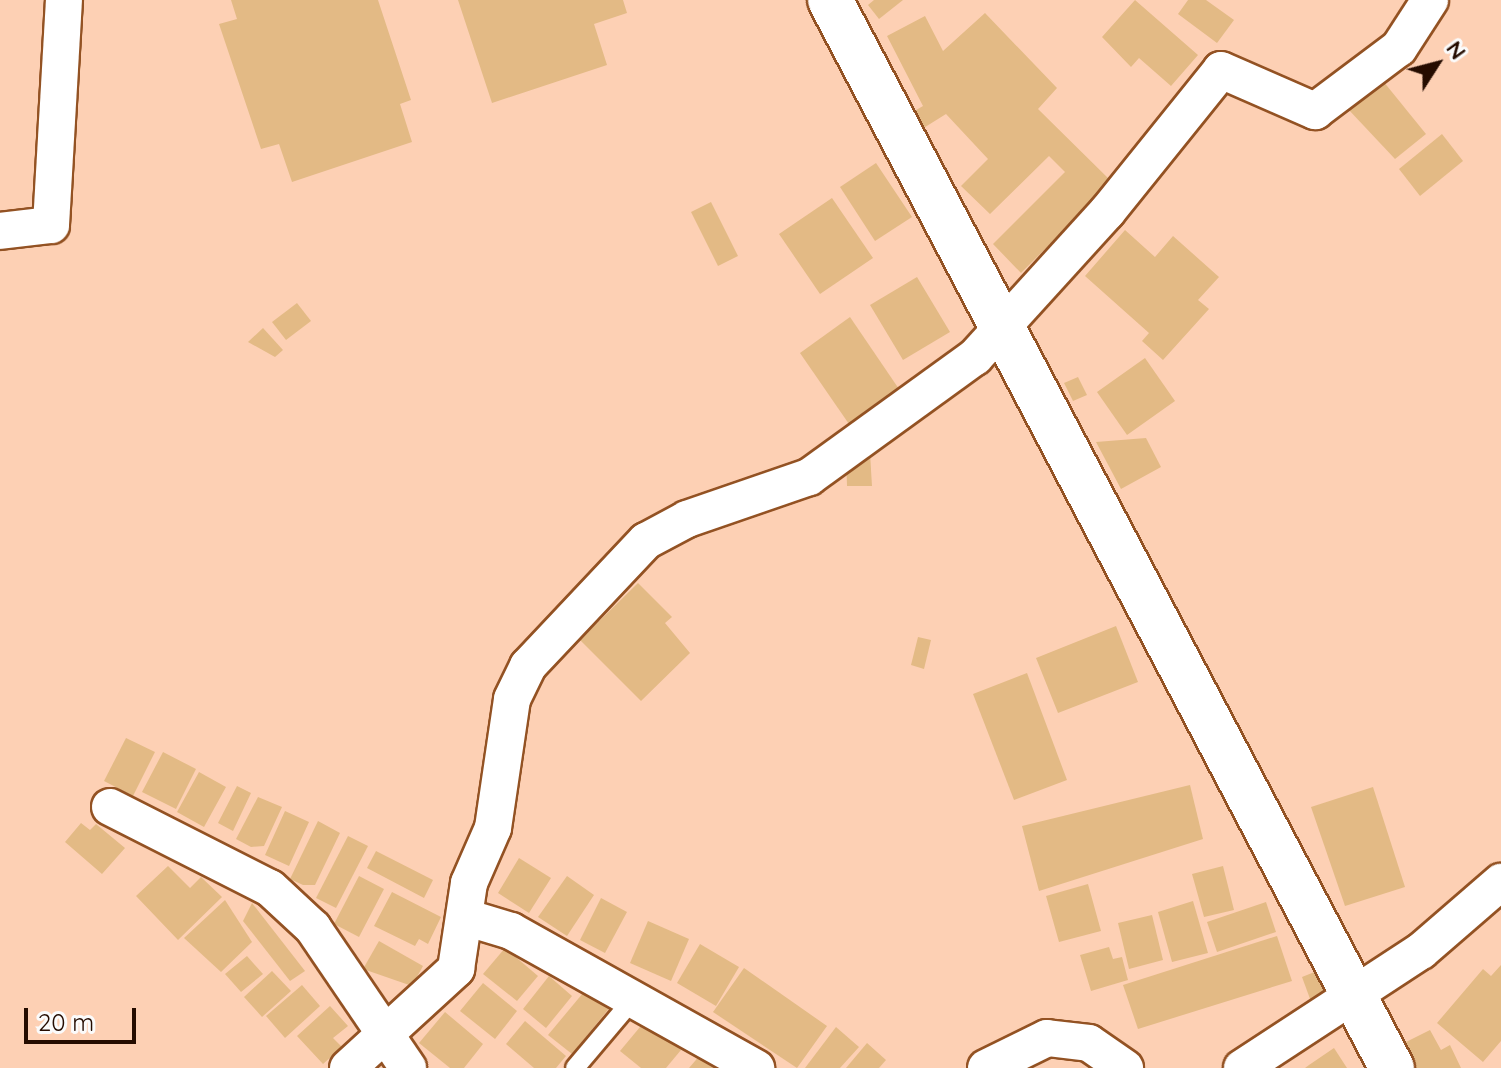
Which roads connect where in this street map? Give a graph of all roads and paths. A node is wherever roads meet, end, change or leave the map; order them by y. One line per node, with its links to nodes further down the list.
1 (64, 0): 4 (street)
2 (830, 0): 5 (street)
3 (1430, 0): 5 (street)
4 (0, 231)
5 (1006, 326): 8 (street); 10 (street)
6 (110, 807): 11 (street)
7 (1501, 882): 10 (street)
8 (468, 918): 9 (street); 11 (street)
9 (636, 996): 14 (lane); 15 (street)
10 (1356, 996): 18 (street); 19 (street)
11 (382, 1034): 12 (street); 13 (street)
12 (348, 1068)
13 (408, 1068)
14 (575, 1068)
15 (756, 1068)
16 (986, 1068): 17 (street)
17 (1125, 1068)
18 (1242, 1068)
19 (1392, 1068)

